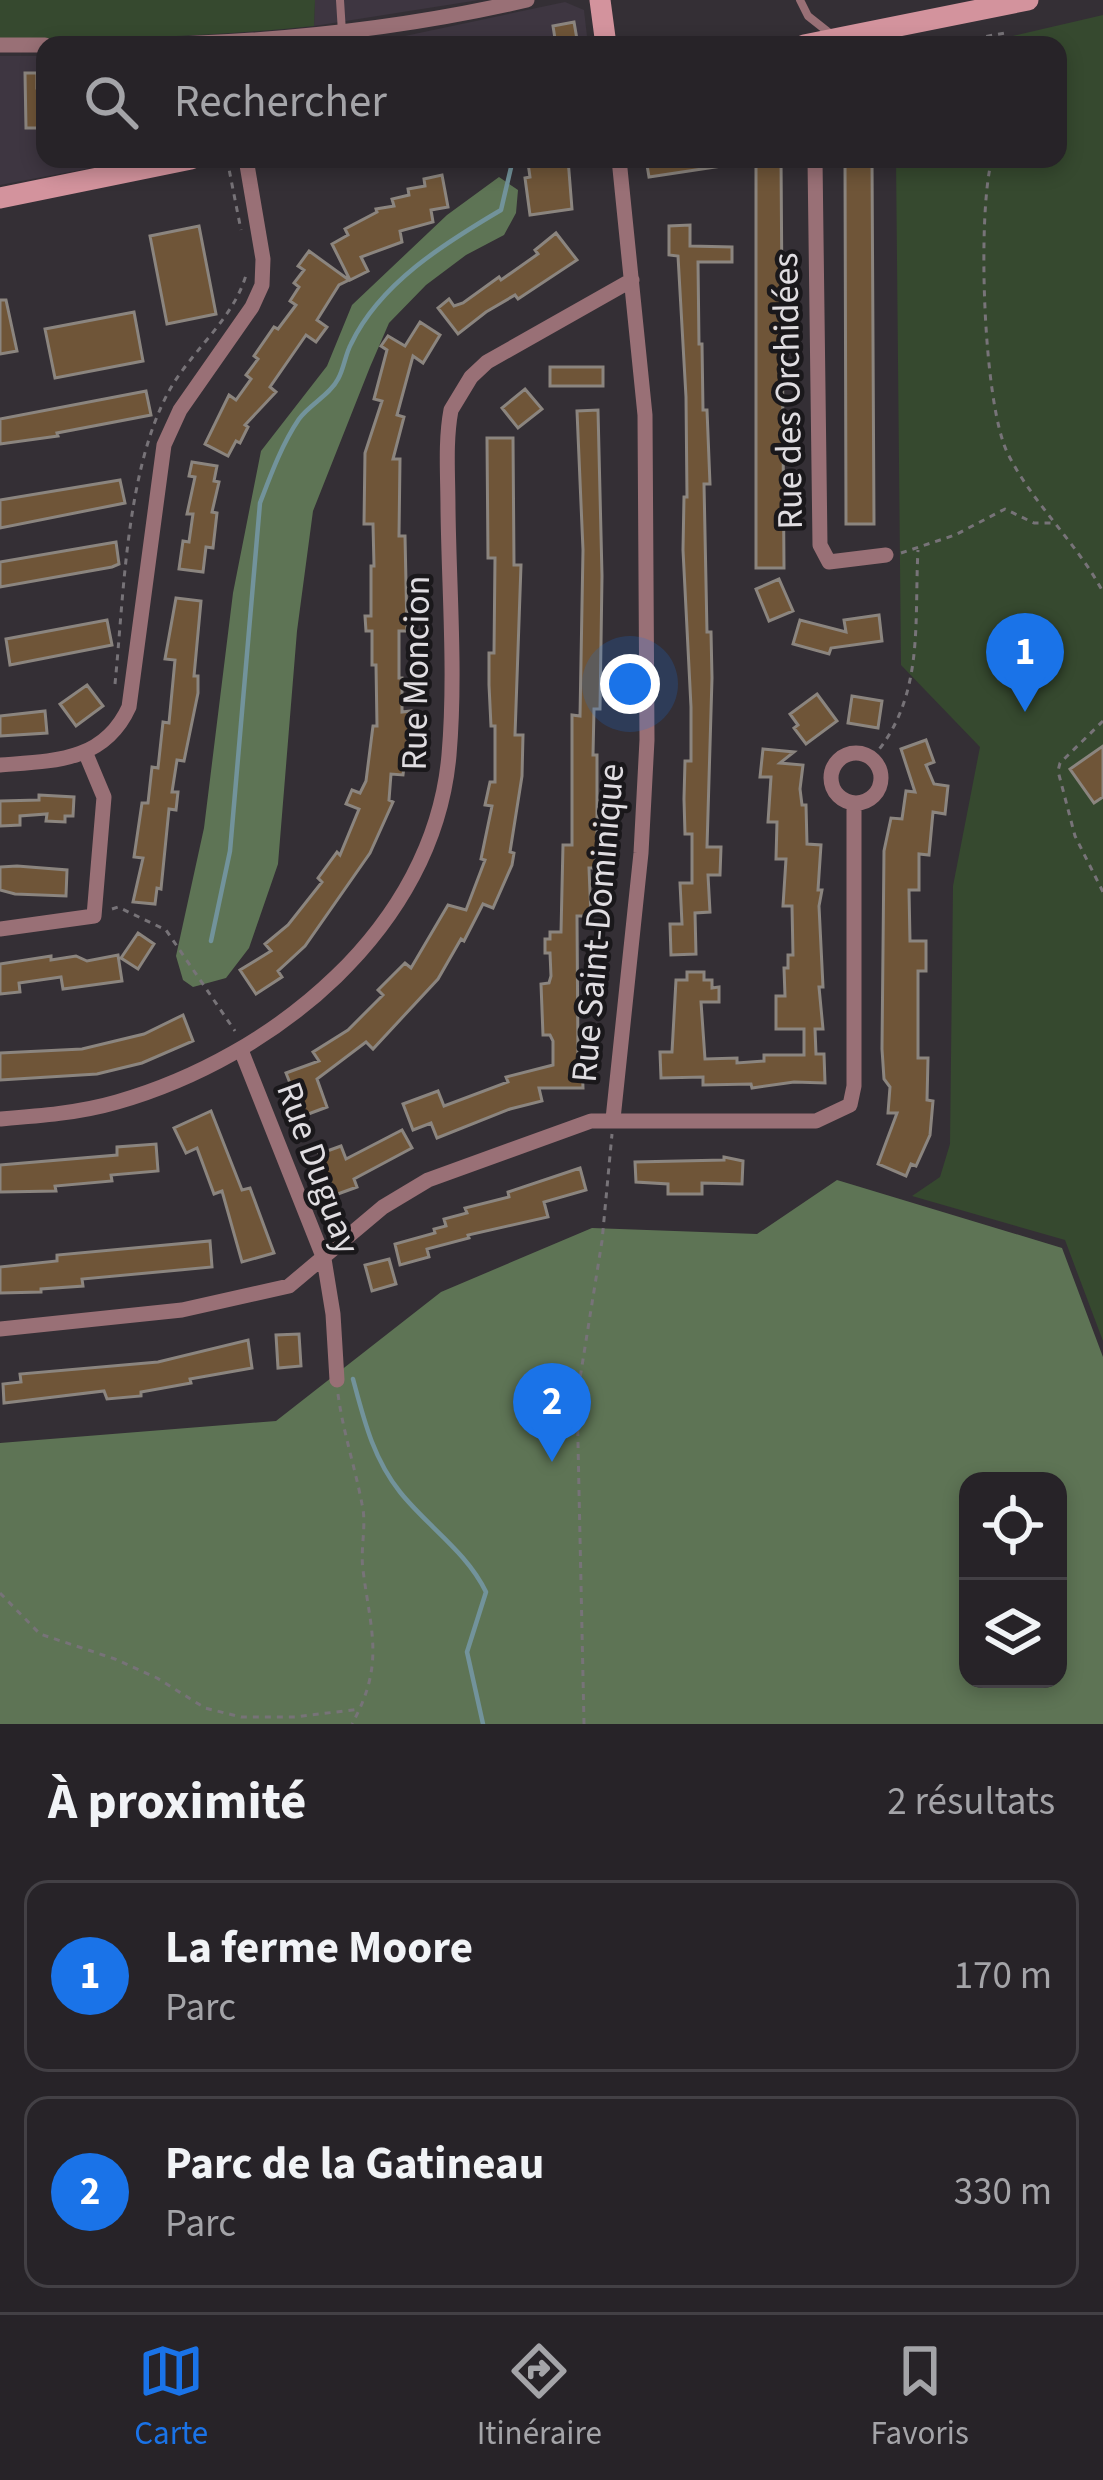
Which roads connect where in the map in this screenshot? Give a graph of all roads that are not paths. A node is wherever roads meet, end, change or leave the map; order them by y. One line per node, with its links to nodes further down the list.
1 (340, 0): 6 (lane)
2 (527, 0): 6 (street)
3 (600, 0): 8 (main road)
4 (800, 0): 9 (lane)
5 (1028, 0): 10 (main road)
6 (341, 32): 7 (street)
7 (306, 36)
8 (605, 36)
9 (834, 36)
10 (853, 36)
11 (36, 45): 12 (street)
12 (0, 46)
13 (147, 168): 17 (main road)
14 (248, 168): 20 (street)
15 (620, 168): 18 (street, Rue Saint-Dominique)
16 (815, 168): 19 (street, Rue des Orchidées)
17 (0, 198)
18 (632, 280): 24 (street, Rue Moncion); 26 (street, Rue Saint-Dominique)
19 (886, 555)
20 (86, 754): 21 (street); 23 (street)
21 (0, 765)
22 (854, 803): 22 (street); 26 (street)
23 (0, 929)
24 (242, 1050): 25 (street, Rue Moncion); 27 (street, Rue Duguay)
25 (0, 1119)
26 (614, 1119): 27 (street)
27 (324, 1258): 28 (street); 29 (street, Rue Duguay)
28 (0, 1329)
29 (337, 1380)

